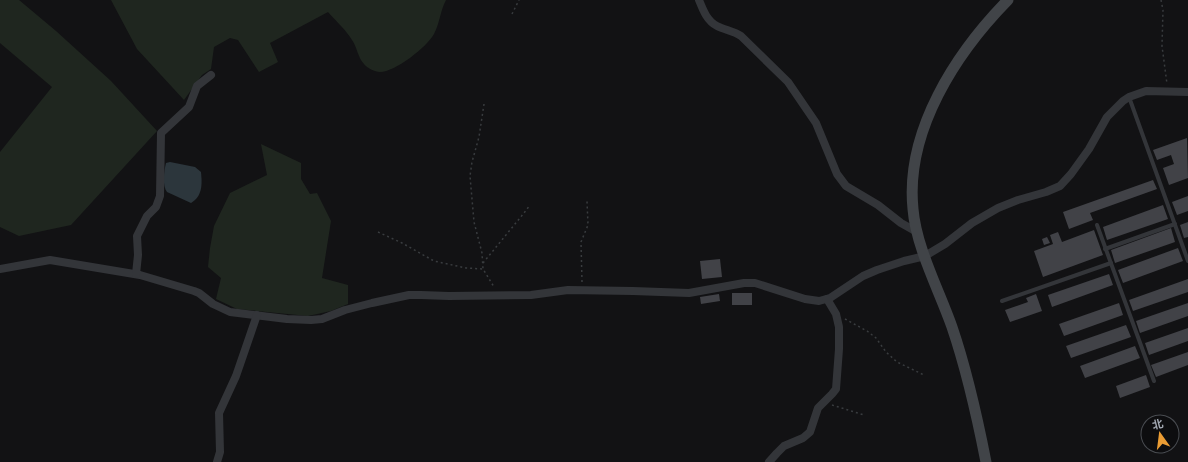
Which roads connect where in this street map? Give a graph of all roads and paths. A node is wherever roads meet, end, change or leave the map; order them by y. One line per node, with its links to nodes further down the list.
1 (519, 0): 5 (path)
2 (699, 0): 16 (street)
3 (1008, 0): 16 (street)
4 (1161, 0): 7 (path)
5 (512, 14)
6 (211, 75): 24 (street)
7 (1168, 92): 8 (street); 9 (street)
8 (1188, 92)
9 (1128, 97): 13 (lane); 18 (street)
10 (484, 104): 20 (path)
11 (587, 201): 25 (path)
12 (530, 205): 20 (path)
13 (1175, 224): 17 (lane); 19 (lane)
14 (1097, 225): 17 (lane)
15 (378, 232): 23 (path)
16 (917, 232): 18 (street)
17 (1105, 249): 21 (lane)
18 (925, 256): 27 (street); 37 (street)
19 (1188, 261)
20 (483, 263): 23 (path)
21 (1111, 264): 28 (lane); 32 (lane)
22 (0, 269): 24 (street)
23 (483, 269): 26 (path)
24 (136, 274): 30 (street)
25 (583, 290): 26 (street); 27 (street)
26 (500, 296): 30 (street)
27 (827, 299): 29 (street)
28 (1002, 301)
29 (836, 314): 31 (path); 33 (street)
30 (257, 315): 35 (street)
31 (924, 375)
32 (1154, 381)
33 (824, 403): 34 (path); 36 (street)
34 (864, 416)
35 (217, 462)
36 (769, 462)
37 (986, 462)

